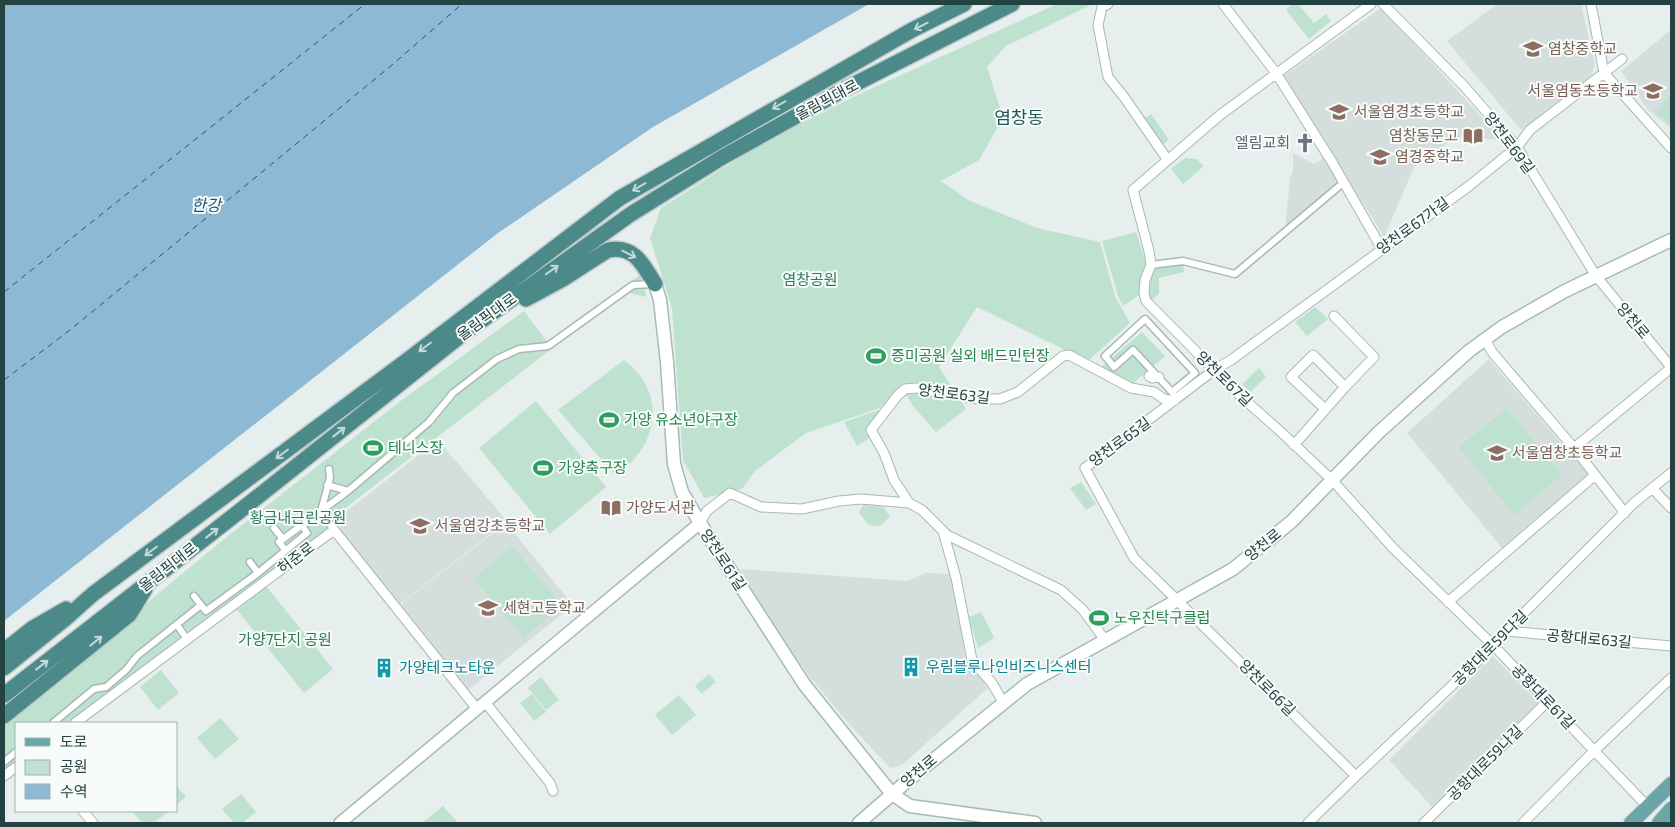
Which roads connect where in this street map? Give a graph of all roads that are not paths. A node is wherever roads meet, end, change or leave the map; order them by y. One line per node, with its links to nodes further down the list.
1 (964, 4): 55 (highway, 올림픽대로, one-way to 55)
2 (1012, 4): 21 (highway, 올림픽대로, one-way to 2)
3 (1108, 4): 13 (street)
4 (1223, 4): 9 (street)
5 (1371, 4): 9 (street, 양천로67길)
6 (1383, 4): 11 (street, 양천로69길)
7 (1591, 4): 10 (street)
8 (1622, 59): 10 (street, 양천로67가길)
9 (1276, 73): 13 (street, 양천로67길); 14 (street)
10 (1604, 73): 11 (street, 양천로67가길); 12 (street)
11 (1517, 147): 16 (street, 양천로67가길); 18 (street, 양천로69길)
12 (1671, 148)
13 (1167, 159): 17 (street, 양천로67길)
14 (1343, 183): 16 (street); 17 (street)
15 (1671, 240): 18 (main road, 양천로)
16 (1382, 249): 24 (street, 양천로67가길)
17 (1151, 265): 24 (street, 양천로67길)
18 (1596, 276): 22 (main road, 양천로); 23 (street, 양천로)
19 (655, 284): 21 (highway, one-way to 19); 38 (street); 43 (main road, 양천로61길)
20 (1334, 316): 27 (street)
21 (464, 333): 54 (highway, 올림픽대로, one-way to 21)
22 (1485, 339): 31 (street); 35 (main road, 양천로)
23 (1671, 367): 31 (street)
24 (1214, 370): 28 (street, 양천로65길); 30 (street, 양천로67길)
25 (1149, 376): 26 (street)
26 (1159, 377): 28 (street); 28 (street)
27 (1345, 387): 29 (street); 29 (street)
28 (1174, 397): 39 (street, 양천로63길); 57 (street, 양천로65길)
29 (1325, 410): 30 (street)
30 (1294, 445): 35 (street, 양천로67길)
31 (1574, 448): 34 (street)
32 (329, 468): 36 (street)
33 (1671, 473): 37 (street, 공항대로59다길)
34 (1594, 476): 42 (street); 58 (street)
35 (1333, 481): 57 (main road, 양천로); 58 (street, 공항대로61길)
36 (327, 485): 38 (street); 41 (street)
37 (1652, 488): 40 (street); 42 (street, 공항대로59다길)
38 (348, 491): 41 (street)
39 (909, 503): 43 (street); 47 (street, 양천로63길)
40 (1671, 508)
41 (321, 510): 44 (street); 46 (street)
42 (1625, 513): 62 (street, 공항대로59다길)
43 (700, 523): 74 (street); 86 (main road, 양천로61길)
44 (302, 525): 48 (street); 49 (street)
45 (274, 528): 49 (street)
46 (334, 530): 50 (street, 허준로); 74 (street)
47 (943, 531): 64 (street, 양천로63길); 72 (street)
48 (307, 533): 50 (street); 51 (street)
49 (282, 539): 51 (street)
50 (316, 543): 63 (street, 허준로)
51 (285, 550): 53 (street)
52 (250, 564): 53 (street)
53 (258, 572): 59 (street)
54 (151, 580): 71 (highway, 올림픽대로, one-way to 54); 75 (highway, one-way to 54)
55 (93, 594): 61 (highway); 69 (highway, 올림픽대로)
56 (194, 596): 59 (street)
57 (1178, 601): 64 (main road, 양천로); 83 (street, 양천로66길)
58 (1448, 602): 66 (street, 공항대로61길)
59 (201, 606): 60 (street)
60 (177, 625): 63 (street); 76 (street)
61 (33, 628): 65 (highway); 68 (highway)
62 (1506, 631): 66 (street, 공항대로59다길); 67 (street, 공항대로63길)
63 (186, 640): 77 (street, 허준로)
64 (1105, 640): 72 (main road, 양천로)
65 (4, 646)
66 (1494, 646): 73 (street, 공항대로61길); 83 (street, 공항대로59다길)
67 (1671, 646)
68 (4, 651)
69 (4, 668)
70 (1671, 678): 78 (street)
71 (4, 694)
72 (1004, 702): 86 (main road, 양천로)
73 (1547, 702): 78 (street, 공항대로61길); 97 (street, 공항대로59나길)
74 (481, 705): 85 (street); 93 (street)
75 (4, 716)
76 (54, 722)
77 (76, 722)
78 (1594, 751): 87 (street, 공항대로61길); 98 (street)
79 (15, 753): 80 (street)
80 (4, 762)
81 (15, 768): 82 (street)
82 (4, 776)
83 (1356, 776): 96 (street, 공항대로59다길)
84 (1671, 784): 87 (main road)
85 (553, 791)
86 (892, 794): 90 (main road); 94 (main road, 양천로)
87 (1648, 807): 99 (main road)
88 (1671, 809): 100 (main road)
89 (84, 812): 92 (street)
90 (968, 819): 91 (main road)
91 (1019, 822): 95 (main road)
92 (93, 823)
93 (340, 823)
94 (860, 823)
95 (1036, 823)
96 (1308, 823)
97 (1424, 823)
98 (1523, 823)
99 (1631, 823)
100 (1659, 823)

